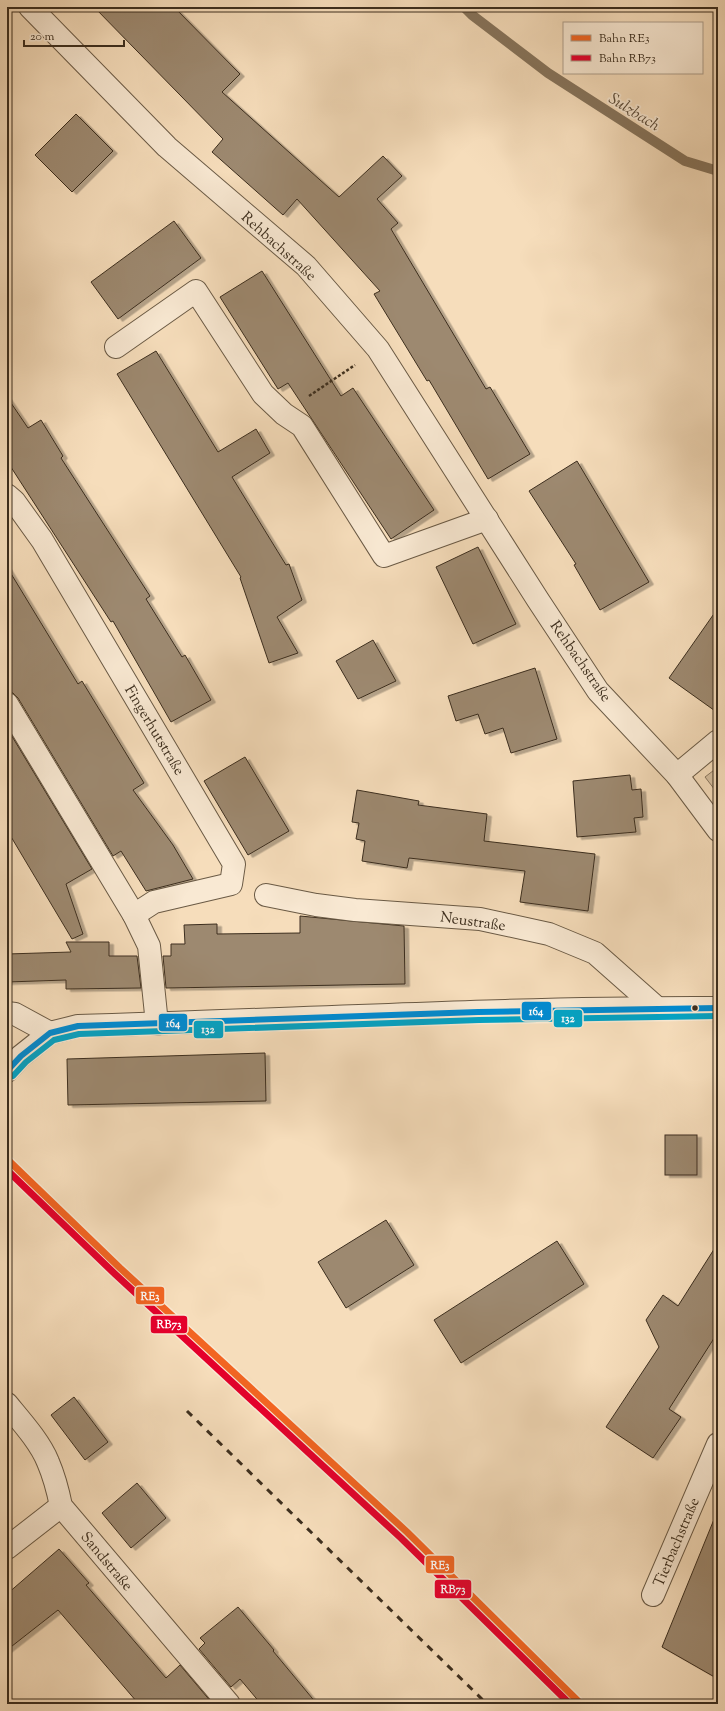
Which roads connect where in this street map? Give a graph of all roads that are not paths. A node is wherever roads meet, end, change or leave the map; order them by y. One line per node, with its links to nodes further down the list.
1 (30, 7): 4 (street, Rehbachstraße)
2 (116, 347): 4 (street)
3 (7, 495): 10 (street, Fingerhutstraße)
4 (488, 519): 7 (street, Rehbachstraße)
5 (7, 704): 10 (street)
6 (718, 741): 7 (street)
7 (677, 775): 8 (street, Rehbachstraße)
8 (718, 830)
9 (266, 895): 11 (street, Neustraße)
10 (134, 915): 14 (street)
11 (656, 1007): 12 (street); 14 (street)
12 (718, 1008)
13 (7, 1013): 15 (street)
14 (157, 1024): 15 (street)
15 (50, 1033): 16 (street)
16 (7, 1071)
17 (7, 1404): 19 (street, Sandstraße)
18 (718, 1444): 21 (street, Tierbachstraße)
19 (61, 1506): 20 (street); 22 (street, Sandstraße)
20 (7, 1548)
21 (653, 1595)
22 (229, 1704)

